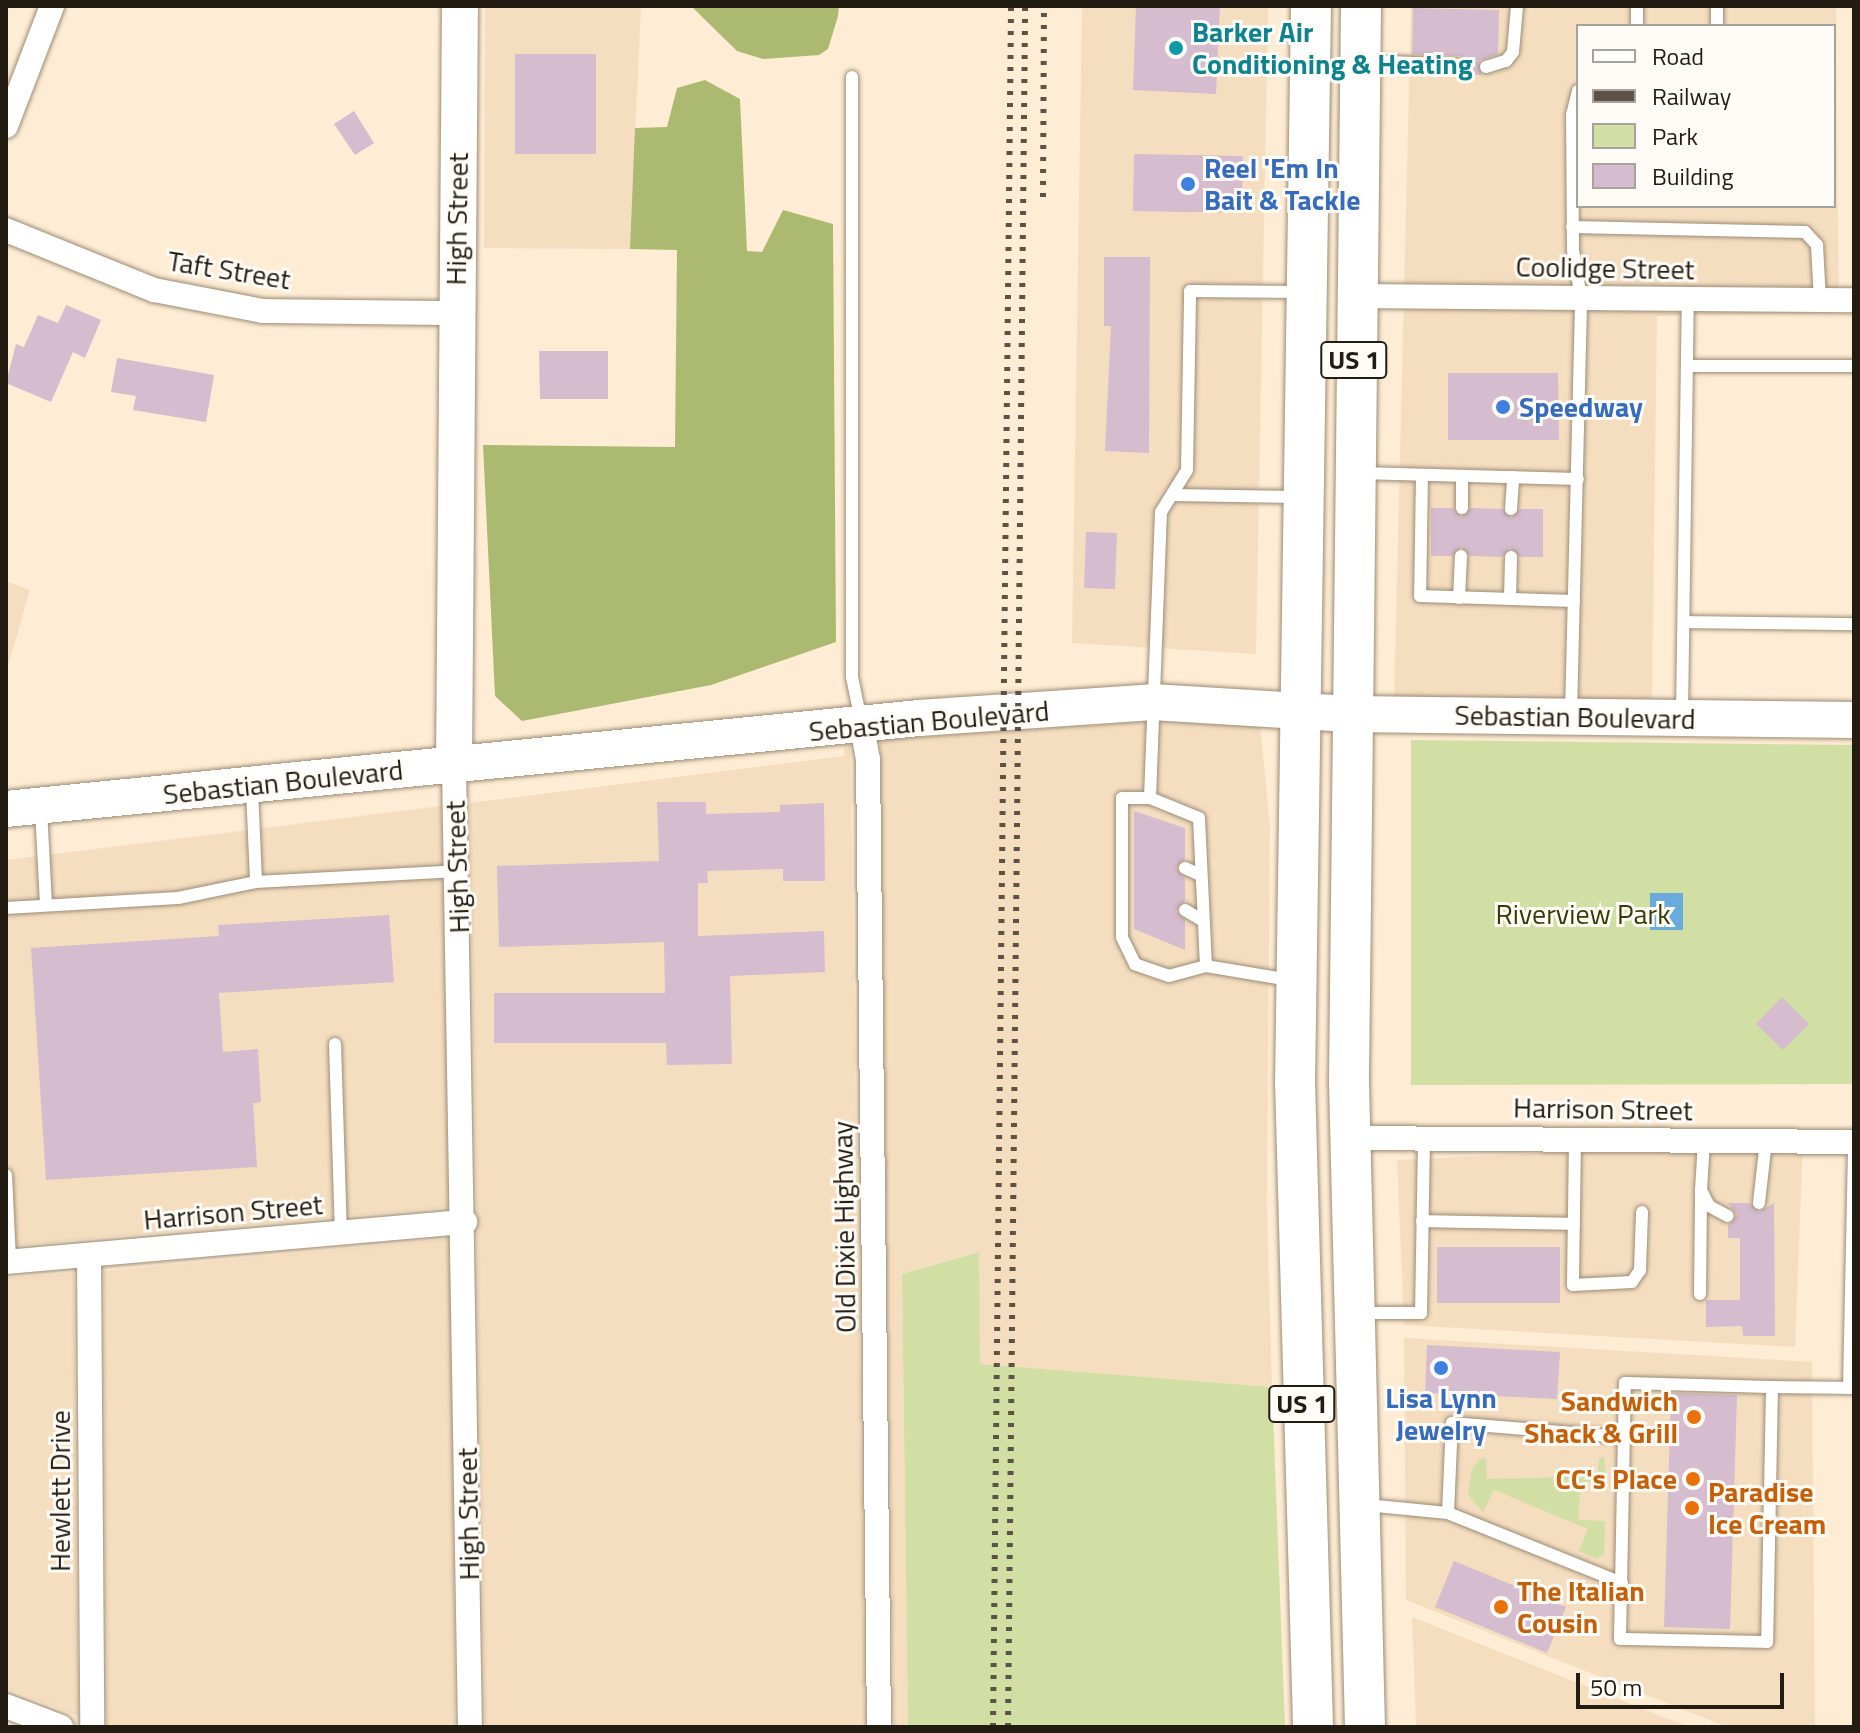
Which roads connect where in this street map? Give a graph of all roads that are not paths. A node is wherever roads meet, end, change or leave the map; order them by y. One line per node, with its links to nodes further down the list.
1 (52, 6): 11 (street)
2 (460, 6): 20 (main road, High Street)
3 (1311, 6): 14 (main road, US 1)
4 (1517, 6): 8 (lane)
5 (1361, 7): 6 (main road, US 1)
6 (1360, 61): 7 (lane); 15 (main road, US 1)
7 (1459, 65)
8 (1486, 67)
9 (852, 77): 45 (lane)
10 (1576, 99): 12 (lane)
11 (6, 126)
12 (1572, 227): 16 (lane); 18 (lane)
13 (6, 230): 20 (street, Taft Street)
14 (1308, 292): 28 (lane); 29 (main road, US 1)
15 (1355, 296): 16 (street, Coolidge Street); 23 (main road, US 1)
16 (1581, 298): 17 (street, Coolidge Street); 27 (lane)
17 (1688, 299): 18 (street, Coolidge Street); 21 (lane)
18 (1820, 300): 19 (street, Coolidge Street)
19 (1854, 300)
20 (455, 313): 46 (main road, High Street)
21 (1687, 366): 22 (lane); 37 (lane)
22 (1854, 366)
23 (1353, 473): 24 (lane); 41 (main road, US 1)
24 (1422, 475): 25 (lane); 34 (lane)
25 (1462, 476): 26 (lane); 30 (lane)
26 (1513, 477): 27 (lane); 31 (lane)
27 (1578, 479): 36 (lane)
28 (1172, 495): 29 (lane); 39 (lane)
29 (1305, 497): 40 (main road, US 1)
30 (1462, 508)
31 (1511, 509)
32 (1461, 556): 34 (lane)
33 (1511, 557): 35 (lane)
34 (1459, 598): 35 (lane)
35 (1510, 599): 36 (lane)
36 (1574, 601): 42 (lane)
37 (1685, 622): 38 (lane); 43 (lane)
38 (1854, 624)
39 (1152, 702): 40 (main road, Sebastian Boulevard); 45 (main road, Sebastian Boulevard); 48 (lane)
40 (1302, 711): 41 (main road, Sebastian Boulevard); 59 (main road, US 1)
41 (1350, 714): 42 (main road, Sebastian Boulevard); 62 (main road, US 1)
42 (1571, 717): 43 (main road, Sebastian Boulevard)
43 (1682, 718): 44 (main road, Sebastian Boulevard)
44 (1854, 720)
45 (862, 726): 46 (main road, Sebastian Boulevard); 94 (street, Old Dixie Highway)
46 (454, 766): 47 (main road, Sebastian Boulevard); 51 (street, High Street)
47 (251, 786): 49 (main road, Sebastian Boulevard); 53 (lane)
48 (1150, 798): 52 (lane); 58 (lane)
49 (24, 807): 54 (lane)
50 (1185, 868): 52 (lane)
51 (458, 871): 53 (lane); 74 (street, High Street)
52 (1201, 875): 57 (lane)
53 (256, 882): 54 (lane)
54 (46, 905): 55 (lane)
55 (6, 908)
56 (1185, 910): 57 (lane)
57 (1203, 921): 58 (lane)
58 (1206, 966): 59 (lane)
59 (1297, 981): 83 (main road, US 1)
60 (335, 1044): 76 (lane)
61 (1424, 1137): 62 (street, Harrison Street); 63 (street, Harrison Street); 73 (lane)
62 (1350, 1138): 80 (main road, US 1)
63 (1575, 1139): 64 (street, Harrison Street); 75 (lane)
64 (1704, 1140): 65 (street, Harrison Street); 69 (lane)
65 (1766, 1141): 66 (street, Harrison Street); 70 (lane)
66 (1854, 1142)
67 (1854, 1154): 82 (lane)
68 (6, 1175): 78 (lane)
69 (1701, 1190): 72 (lane); 79 (lane)
70 (1759, 1203)
71 (1642, 1212): 75 (lane)
72 (1728, 1216)
73 (1422, 1221): 75 (lane); 80 (lane)
74 (465, 1222): 76 (street, Harrison Street); 93 (street, High Street)
75 (1574, 1224)
76 (341, 1233): 77 (street, Harrison Street)
77 (89, 1256): 78 (street, Harrison Street); 92 (street, Hewlett Drive)
78 (8, 1262)
79 (1700, 1294)
80 (1355, 1313): 85 (main road, US 1)
81 (1772, 1387): 82 (lane); 84 (lane); 88 (lane)
82 (1851, 1388)
83 (1302, 1426): 85 (main road); 87 (main road, US 1)
84 (1624, 1437): 86 (lane); 88 (lane)
85 (1359, 1501): 86 (lane); 89 (main road, US 1)
86 (1448, 1513): 88 (lane)
87 (1304, 1557): 89 (main road); 95 (main road, US 1)
88 (1622, 1583)
89 (1362, 1603): 96 (main road, US 1)
90 (6, 1706): 91 (street)
91 (61, 1727)
92 (92, 1727)
93 (470, 1727)
94 (879, 1727)
95 (1313, 1727)
96 (1365, 1727)

